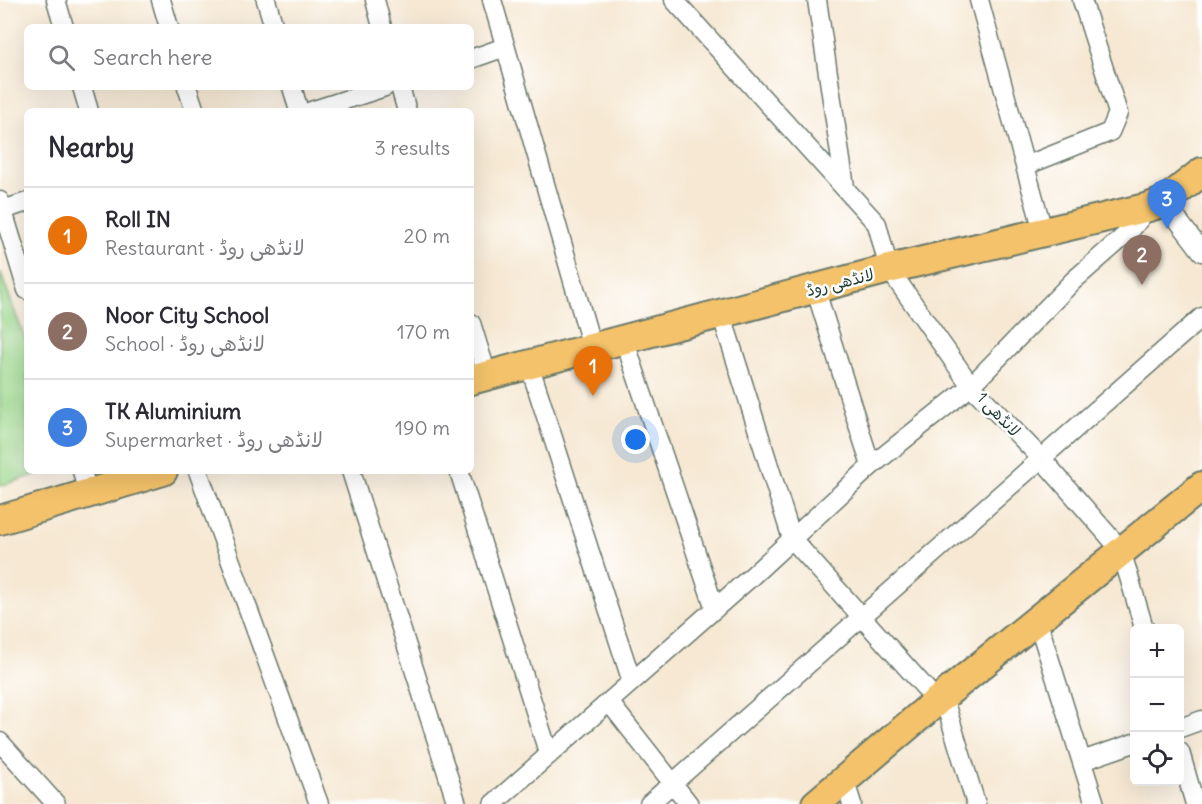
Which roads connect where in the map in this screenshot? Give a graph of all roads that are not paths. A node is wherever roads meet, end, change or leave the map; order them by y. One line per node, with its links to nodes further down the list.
1 (56, 0): 10 (street)
2 (161, 0): 11 (street)
3 (266, 0): 12 (street)
4 (375, 0): 13 (street)
5 (492, 0): 14 (street)
6 (675, 0): 28 (street)
7 (817, 0): 28 (street)
8 (980, 0): 26 (street)
9 (1082, 0): 26 (street)
10 (63, 24)
11 (168, 24)
12 (273, 24)
13 (381, 24)
14 (506, 47): 15 (street); 41 (street)
15 (474, 58)
16 (83, 90): 21 (street)
17 (188, 90): 22 (street)
18 (293, 90): 23 (street)
19 (376, 90): 24 (street)
20 (401, 90): 25 (street)
21 (88, 108)
22 (194, 108)
23 (299, 108)
24 (320, 108)
25 (406, 108)
26 (1025, 166): 32 (street)
27 (1202, 172): 30 (main road, لانڈھی روڈ)
28 (846, 187): 34 (street)
29 (24, 202): 31 (street)
30 (1156, 204): 32 (main road, لانڈھی روڈ); 33 (street); 44 (street)
31 (2, 206): 35 (street)
32 (1043, 231): 34 (main road, لانڈھی روڈ)
33 (1202, 252)
34 (889, 269): 36 (main road, لانڈھی روڈ); 44 (street, لانڈھی 1)
35 (24, 280)
36 (815, 288): 37 (main road, لانڈھی روڈ); 46 (street)
37 (721, 313): 39 (main road, لانڈھی روڈ); 54 (street)
38 (1202, 317): 45 (street)
39 (624, 339): 41 (main road, لانڈھی روڈ); 56 (street)
40 (474, 344): 43 (street)
41 (592, 347): 42 (main road, لانڈھی روڈ)
42 (529, 364): 43 (main road, لانڈھی روڈ); 60 (street)
43 (479, 378)
44 (971, 386): 45 (street, لانڈھی 1); 46 (street)
45 (1042, 459): 55 (street, لانڈھی 1); 57 (street)
46 (871, 466): 54 (street)
47 (142, 474): 51 (main road)
48 (199, 474): 73 (street)
49 (352, 474): 74 (street)
50 (460, 474): 67 (street)
51 (85, 482): 53 (main road)
52 (1202, 486): 55 (main road)
53 (0, 520)
54 (792, 539): 56 (street); 57 (street)
55 (1121, 550): 58 (main road); 59 (street)
56 (715, 609): 60 (street)
57 (862, 617): 61 (street); 70 (street)
58 (1037, 619): 61 (main road); 68 (street)
59 (1143, 624)
60 (632, 682): 62 (street)
61 (940, 699): 71 (main road); 79 (street)
62 (609, 702): 67 (street); 70 (street)
63 (1202, 720): 64 (street)
64 (1184, 726)
65 (1130, 744): 68 (street)
66 (4, 754): 72 (street)
67 (549, 755): 75 (street)
68 (1082, 760): 80 (street)
69 (1184, 768): 81 (street)
70 (673, 783): 76 (street); 77 (street)
71 (848, 791): 78 (main road)
72 (56, 804)
73 (319, 804)
74 (457, 804)
75 (493, 804)
76 (649, 804)
77 (689, 804)
78 (816, 804)
79 (976, 804)
80 (1095, 804)
81 (1195, 804)

